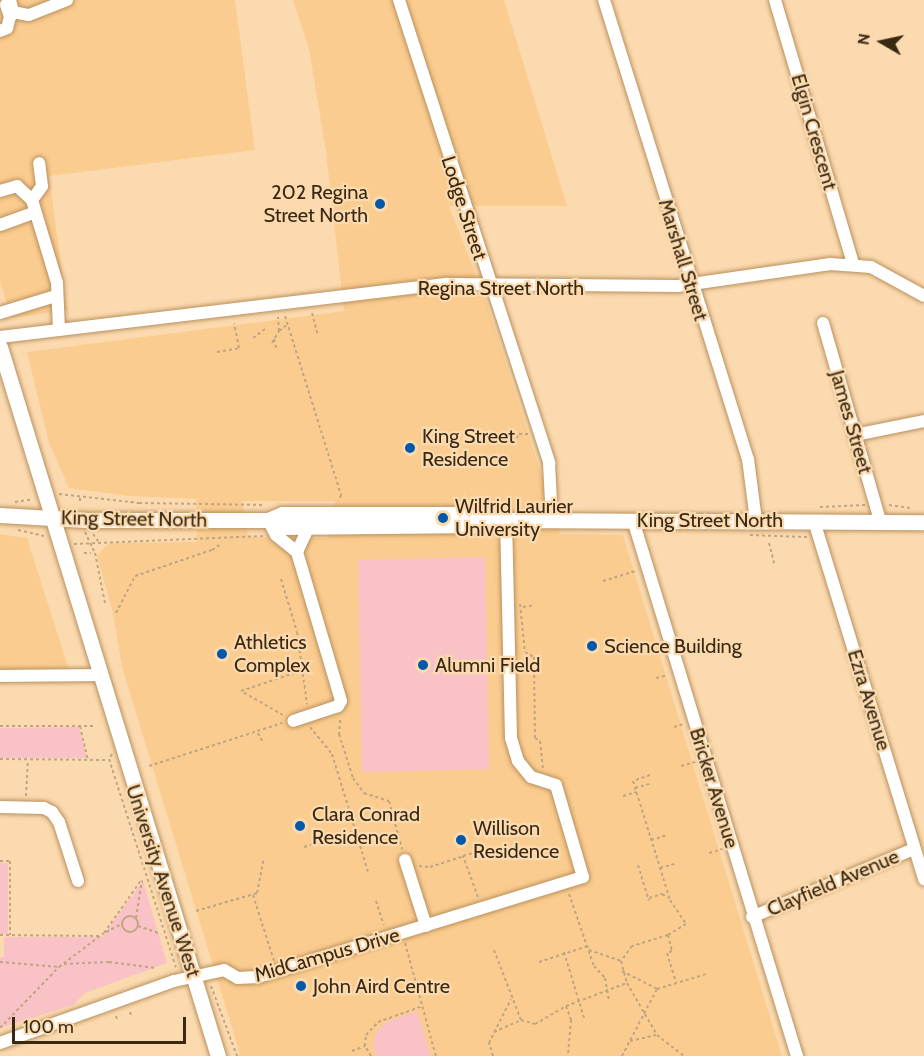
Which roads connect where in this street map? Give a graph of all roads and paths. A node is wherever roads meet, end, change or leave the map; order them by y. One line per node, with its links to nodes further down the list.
1 (4, 0): 7 (street)
2 (10, 0): 3 (street)
3 (67, 0)
4 (399, 0): 13 (street, Lodge Street)
5 (604, 0): 14 (street, Marshall Street)
6 (775, 0): 12 (street, Elgin Crescent)
7 (0, 31)
8 (39, 163): 10 (street)
9 (0, 191): 10 (street)
10 (34, 206): 11 (street); 15 (street)
11 (0, 225)
12 (853, 264): 14 (street, Regina Street North); 16 (street, Regina Street North)
13 (489, 285): 14 (street, Regina Street North); 25 (street, Regina Street North); 52 (street, Lodge Street)
14 (692, 285): 54 (street, Marshall Street)
15 (56, 296): 17 (street); 25 (street)
16 (924, 296)
17 (0, 313)
18 (312, 313): 27 (path)
19 (285, 316): 23 (path)
20 (279, 317): 26 (path)
21 (234, 323): 34 (path)
22 (823, 323): 39 (street, James Street)
23 (288, 324): 26 (path); 43 (path)
24 (265, 329): 29 (path)
25 (59, 330): 28 (street, Regina Street North)
26 (279, 331): 30 (path)
27 (318, 336)
28 (0, 338)
29 (253, 338)
30 (274, 339): 31 (path); 33 (path)
31 (272, 343)
32 (0, 347): 49 (main road, University Avenue West)
33 (276, 348)
34 (218, 352)
35 (924, 421): 39 (street)
36 (513, 434): 37 (path)
37 (518, 434): 38 (path); 40 (path)
38 (529, 435)
39 (855, 435): 56 (street, James Street)
40 (515, 444)
41 (69, 495): 44 (path, King Street North)
42 (80, 498): 45 (path)
43 (339, 501)
44 (73, 504)
45 (80, 504)
46 (882, 505): 47 (path)
47 (915, 509)
48 (0, 515): 49 (main road, King Street North)
49 (53, 518): 50 (main road, King Street North); 75 (main road, University Avenue West)
50 (268, 520): 51 (main road, King Street North); 58 (main road, King Street North); 64 (street)
51 (500, 520): 52 (main road, King Street North); 58 (main road, King Street North); 98 (street)
52 (552, 520): 53 (main road, King Street North)
53 (633, 520): 54 (main road, King Street North); 68 (street, Bricker Avenue)
54 (756, 521): 55 (main road, King Street North)
55 (814, 521): 56 (main road, King Street North); 109 (street, Ezra Avenue)
56 (880, 521): 57 (main road, King Street North)
57 (924, 522)
58 (309, 526): 64 (street)
59 (93, 534): 61 (path)
60 (87, 536): 72 (path, King Street North)
61 (98, 541)
62 (769, 543): 67 (path)
63 (221, 544): 73 (path)
64 (297, 552): 79 (street)
65 (84, 553): 66 (path)
66 (91, 553)
67 (774, 563)
68 (648, 568): 70 (path); 128 (street, Bricker Avenue)
69 (281, 579): 74 (path)
70 (603, 581)
71 (518, 599): 98 (path)
72 (105, 603)
73 (116, 613)
74 (303, 670): 79 (path); 81 (path)
75 (99, 675): 77 (street); 88 (main road, University Avenue West)
76 (668, 675): 78 (path)
77 (0, 676)
78 (656, 678)
79 (308, 716): 81 (street)
80 (340, 720): 115 (path)
81 (293, 721): 87 (path); 104 (path)
82 (683, 724): 86 (path)
83 (0, 726): 84 (path)
84 (80, 726): 85 (path); 92 (path)
85 (94, 726)
86 (674, 727)
87 (258, 731): 89 (path); 95 (path)
88 (119, 741): 149 (path, University Avenue West); 154 (main road, University Avenue West)
89 (262, 741)
90 (0, 759): 91 (path)
91 (28, 760): 92 (path); 103 (path)
92 (88, 760): 93 (path)
93 (105, 760)
94 (695, 762): 96 (path)
95 (149, 766)
96 (681, 766)
97 (650, 775): 100 (path)
98 (546, 782): 122 (street)
99 (649, 784): 100 (path)
100 (636, 790): 101 (path); 106 (path)
101 (623, 796)
102 (0, 807): 103 (street)
103 (26, 807): 121 (street)
104 (355, 831): 107 (path); 119 (path)
105 (667, 835): 106 (path)
106 (651, 840): 118 (path)
107 (304, 847)
108 (722, 849): 111 (path)
109 (914, 849): 120 (street, Ezra Avenue); 128 (street, Clayfield Avenue)
110 (483, 850): 112 (path)
111 (709, 853)
112 (464, 856): 115 (path); 126 (path)
113 (0, 861): 138 (path)
114 (263, 861): 123 (path)
115 (406, 863): 132 (street)
116 (674, 864): 118 (path)
117 (638, 865): 124 (path)
118 (660, 868): 124 (path)
119 (368, 872)
120 (924, 879)
121 (78, 881)
122 (566, 883): 126 (street, MidCampus Drive); 141 (path)
123 (253, 894): 127 (path); 144 (path)
124 (670, 900): 137 (path)
125 (376, 901): 133 (path)
126 (481, 909): 132 (street, MidCampus Drive)
127 (196, 911)
128 (752, 916): 183 (street, Bricker Avenue)
129 (136, 918): 130 (path); 131 (path); 134 (path)
130 (122, 924): 131 (path); 134 (path)
131 (138, 926): 135 (path)
132 (426, 926): 154 (street, MidCampus Drive)
133 (385, 928)
134 (104, 933): 139 (path)
135 (160, 934)
136 (0, 935): 138 (path)
137 (668, 935): 145 (path); 155 (path)
138 (10, 936): 139 (path)
139 (99, 936): 148 (path)
140 (404, 942): 163 (path)
141 (589, 948): 143 (path); 145 (path); 159 (path)
142 (494, 950): 160 (path)
143 (564, 952): 147 (path); 162 (path)
144 (274, 960)
145 (621, 961): 152 (path)
146 (0, 962): 150 (path)
147 (539, 962)
148 (64, 964): 150 (path); 151 (path)
149 (175, 965)
150 (59, 967): 168 (path)
151 (156, 968)
152 (622, 971): 156 (path); 158 (path)
153 (706, 974): 155 (path)
154 (194, 976): 172 (street, MidCampus Drive); 175 (main road, University Avenue West)
155 (676, 983): 158 (path)
156 (627, 984): 159 (path); 165 (path)
157 (215, 988): 176 (path, University Avenue West)
158 (657, 989): 165 (path)
159 (606, 991): 161 (path); 162 (path)
160 (511, 999): 167 (path); 169 (path)
161 (609, 1001)
162 (579, 1002): 164 (path); 166 (path)
163 (423, 1006): 173 (path); 178 (path)
164 (566, 1006): 167 (path); 180 (path)
165 (646, 1012): 170 (path); 171 (path)
166 (584, 1018)
167 (521, 1020): 169 (path)
168 (0, 1028)
169 (494, 1032): 179 (path)
170 (657, 1035): 171 (path); 182 (path)
171 (630, 1041): 181 (path)
172 (0, 1043)
173 (365, 1046): 174 (path); 177 (path)
174 (352, 1051)
175 (218, 1056)
176 (237, 1056)
177 (370, 1056)
178 (436, 1056)
179 (493, 1056)
180 (568, 1056)
181 (622, 1056)
182 (684, 1056)
183 (797, 1056)

